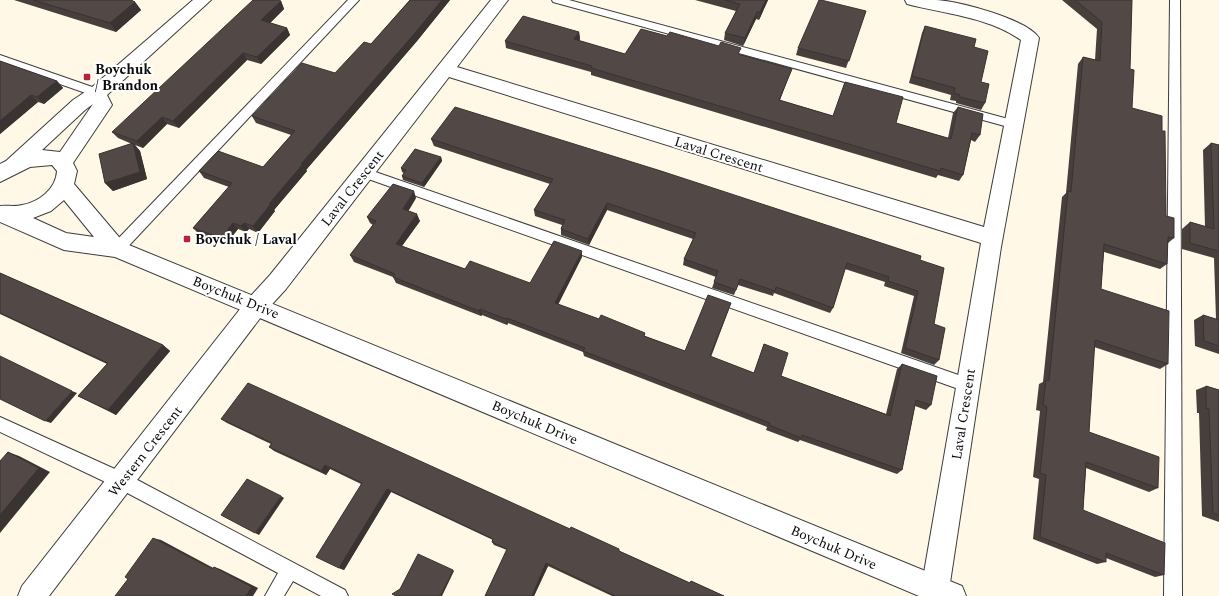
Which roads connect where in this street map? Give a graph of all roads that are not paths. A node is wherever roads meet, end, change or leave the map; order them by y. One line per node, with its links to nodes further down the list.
1 (203, 0): 9 (street)
2 (354, 0): 17 (lane)
3 (500, 0): 8 (street, Laval Crescent)
4 (557, 0): 10 (lane)
5 (913, 0): 10 (street, Laval Crescent)
6 (1175, 0): 27 (lane)
7 (0, 59): 9 (lane)
8 (446, 70): 13 (street, Laval Crescent); 16 (street, Laval Crescent)
9 (97, 93): 11 (street); 12 (street)
10 (1012, 124): 16 (street, Laval Crescent)
11 (63, 163): 12 (street); 14 (street)
12 (7, 169)
13 (364, 173): 18 (street, Laval Crescent); 19 (lane)
14 (64, 186): 15 (street); 17 (street, Boychuk Drive)
15 (2, 214): 17 (street, Boychuk Drive)
16 (992, 238): 19 (street, Laval Crescent)
17 (117, 249): 18 (street, Boychuk Drive)
18 (256, 306): 21 (street, Western Crescent); 23 (street, Boychuk Drive)
19 (967, 385): 23 (street, Laval Crescent)
20 (0, 424): 21 (lane)
21 (122, 481): 22 (lane); 24 (street, Western Crescent)
22 (290, 571): 25 (lane); 26 (lane)
23 (940, 594)
24 (32, 596)
25 (274, 596)
26 (339, 596)
27 (1173, 596)

